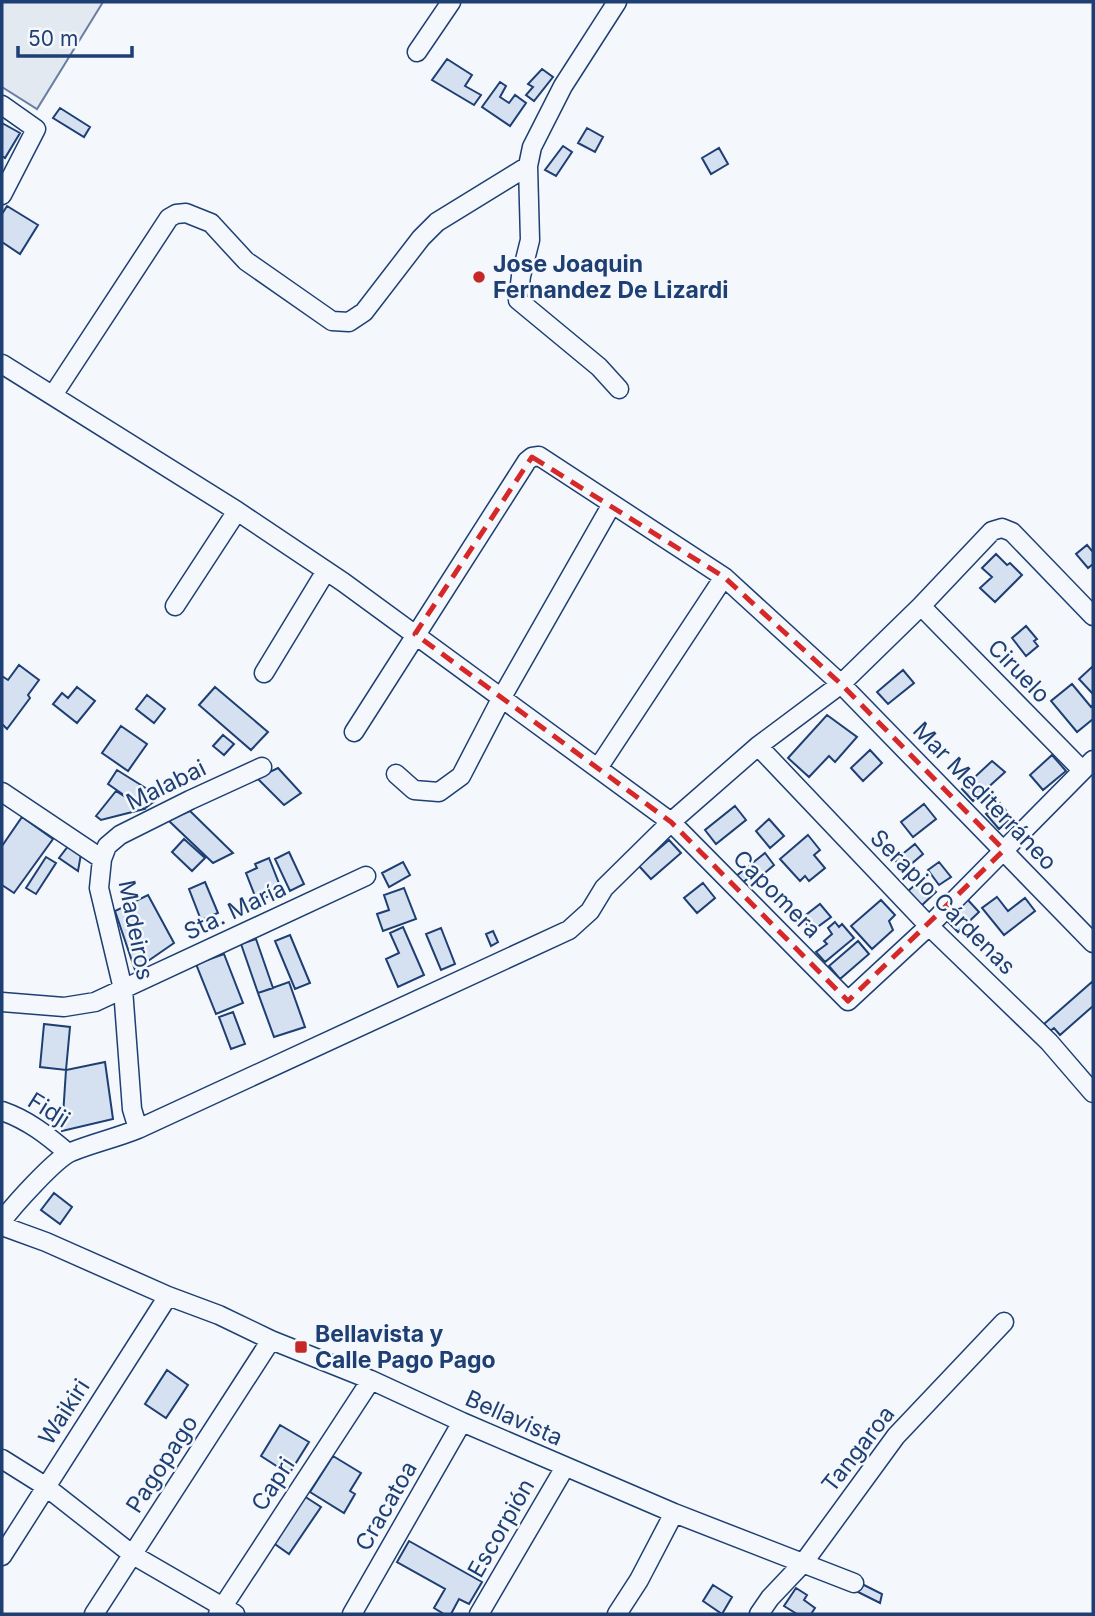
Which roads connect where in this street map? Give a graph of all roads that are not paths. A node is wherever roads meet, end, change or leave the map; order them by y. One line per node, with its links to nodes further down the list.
1 (451, 2): 3 (street)
2 (617, 2): 5 (street)
3 (417, 52)
4 (2, 105): 6 (street)
5 (528, 166): 8 (street); 9 (street)
6 (2, 195)
7 (2, 364): 9 (street, Capomera)
8 (619, 389)
9 (53, 395): 11 (street, Capomera)
10 (612, 504): 13 (street, Mar Mediterráneo); 17 (street, Mar Mediterráneo); 20 (street)
11 (237, 511): 12 (street, Capomera); 14 (street)
12 (326, 571): 17 (street, Capomera); 18 (street)
13 (724, 577): 19 (street, Mar Mediterráneo); 25 (street)
14 (175, 606)
15 (921, 606): 16 (street); 19 (street); 23 (street, Ciruelo)
16 (1093, 616)
17 (415, 634): 20 (street, Capomera); 21 (street)
18 (264, 674)
19 (841, 684): 22 (street); 29 (street, Mar Mediterráneo)
20 (502, 697): 25 (street, Capomera); 26 (street)
21 (354, 732)
22 (758, 746): 28 (street); 32 (street, Serapio Cárdenas)
23 (1087, 765): 29 (street)
24 (262, 767): 30 (street, Malabai)
25 (598, 768): 28 (street, Capomera)
26 (396, 774)
27 (2, 792): 30 (street, Madeiros)
28 (671, 822): 32 (street, Capomera); 38 (street)
29 (1004, 850): 32 (street); 33 (street, Mar Mediterráneo)
30 (102, 859): 34 (street, Madeiros)
31 (366, 876): 34 (street, Sta. María)
32 (929, 926): 36 (street, Serapio Cárdenas)
33 (1093, 943)
34 (123, 989): 35 (street, Sta. María); 38 (street, Madeiros)
35 (2, 1002)
36 (1093, 1093)
37 (2, 1111): 39 (street, Fidji)
38 (138, 1129): 39 (street)
39 (68, 1153): 40 (street)
40 (2, 1221)
41 (2, 1226): 42 (street, Bellavista)
42 (168, 1296): 44 (street, Bellavista); 49 (street, Waikiri)
43 (1004, 1322): 53 (street, Tangaroa)
44 (271, 1340): 45 (street, Bellavista); 51 (street, Pagopago)
45 (371, 1380): 46 (street, Bellavista); 55 (street, Capri)
46 (462, 1422): 48 (street, Bellavista); 57 (street, Cracatoa)
47 (2, 1459): 49 (street)
48 (565, 1467): 50 (street, Bellavista); 58 (street, Escorpión)
49 (46, 1486): 51 (street); 52 (street, Waikiri)
50 (674, 1513): 53 (street, Bellavista); 59 (street)
51 (133, 1555): 55 (street); 56 (street, Pagopago)
52 (2, 1556)
53 (804, 1562): 54 (street, Bellavista); 60 (street, Tangaroa)
54 (854, 1583)
55 (225, 1612)
56 (94, 1614)
57 (352, 1614)
58 (479, 1614)
59 (617, 1614)
60 (759, 1614)

